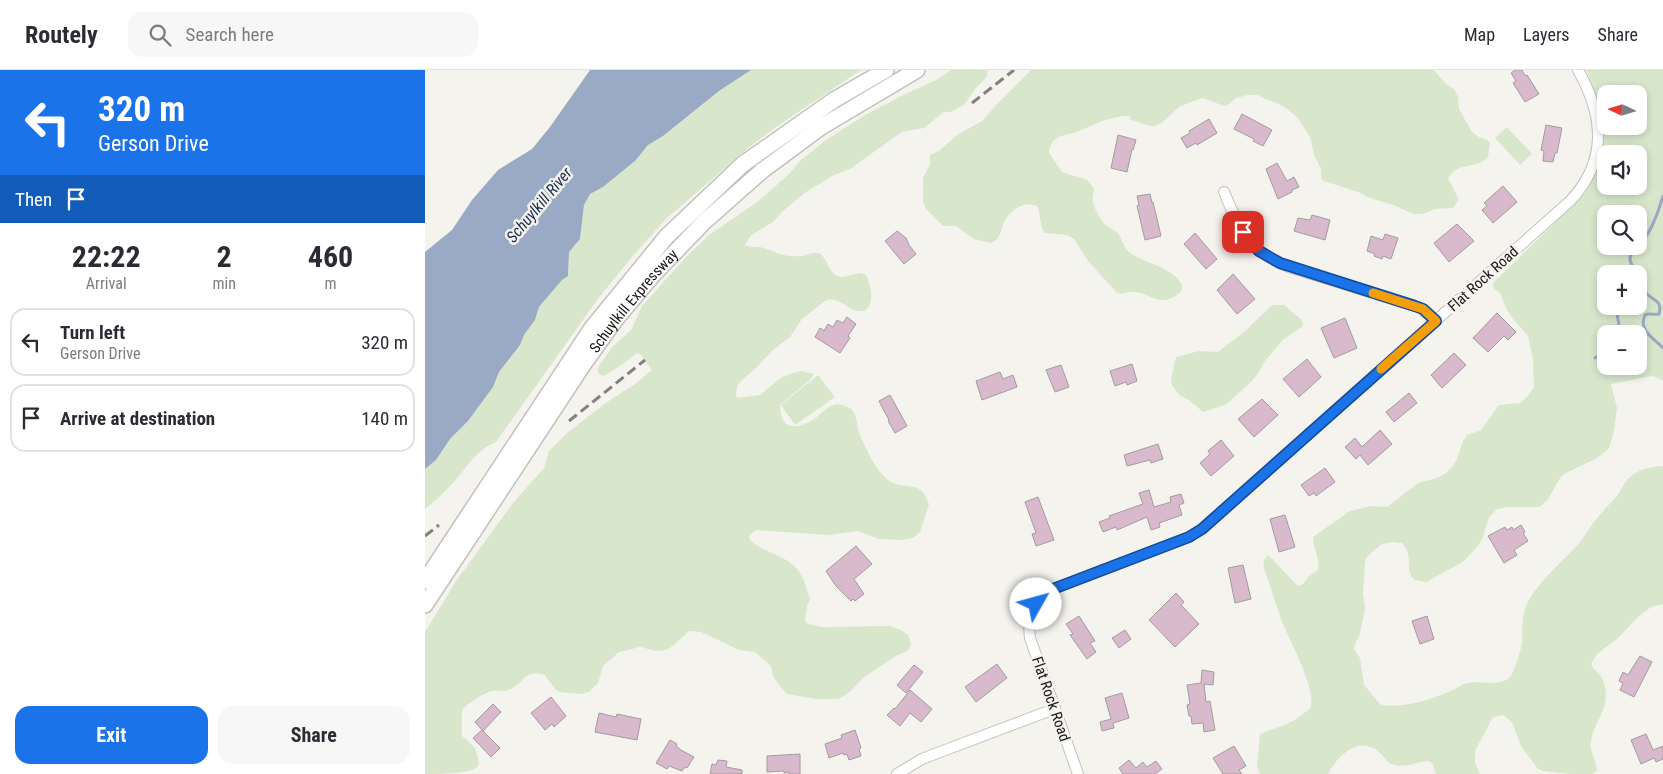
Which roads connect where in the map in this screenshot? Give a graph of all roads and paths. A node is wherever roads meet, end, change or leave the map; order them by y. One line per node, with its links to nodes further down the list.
1 (887, 70): 6 (highway, Schuylkill Expressway)
2 (917, 70): 7 (highway, Schuylkill Expressway)
3 (1578, 70): 5 (street, Flat Rock Road)
4 (1224, 192): 5 (street)
5 (1436, 321): 8 (street, Flat Rock Road)
6 (425, 581)
7 (425, 605)
8 (1054, 709): 9 (street); 10 (street, Flat Rock Road)
9 (897, 774)
10 (1078, 774)

